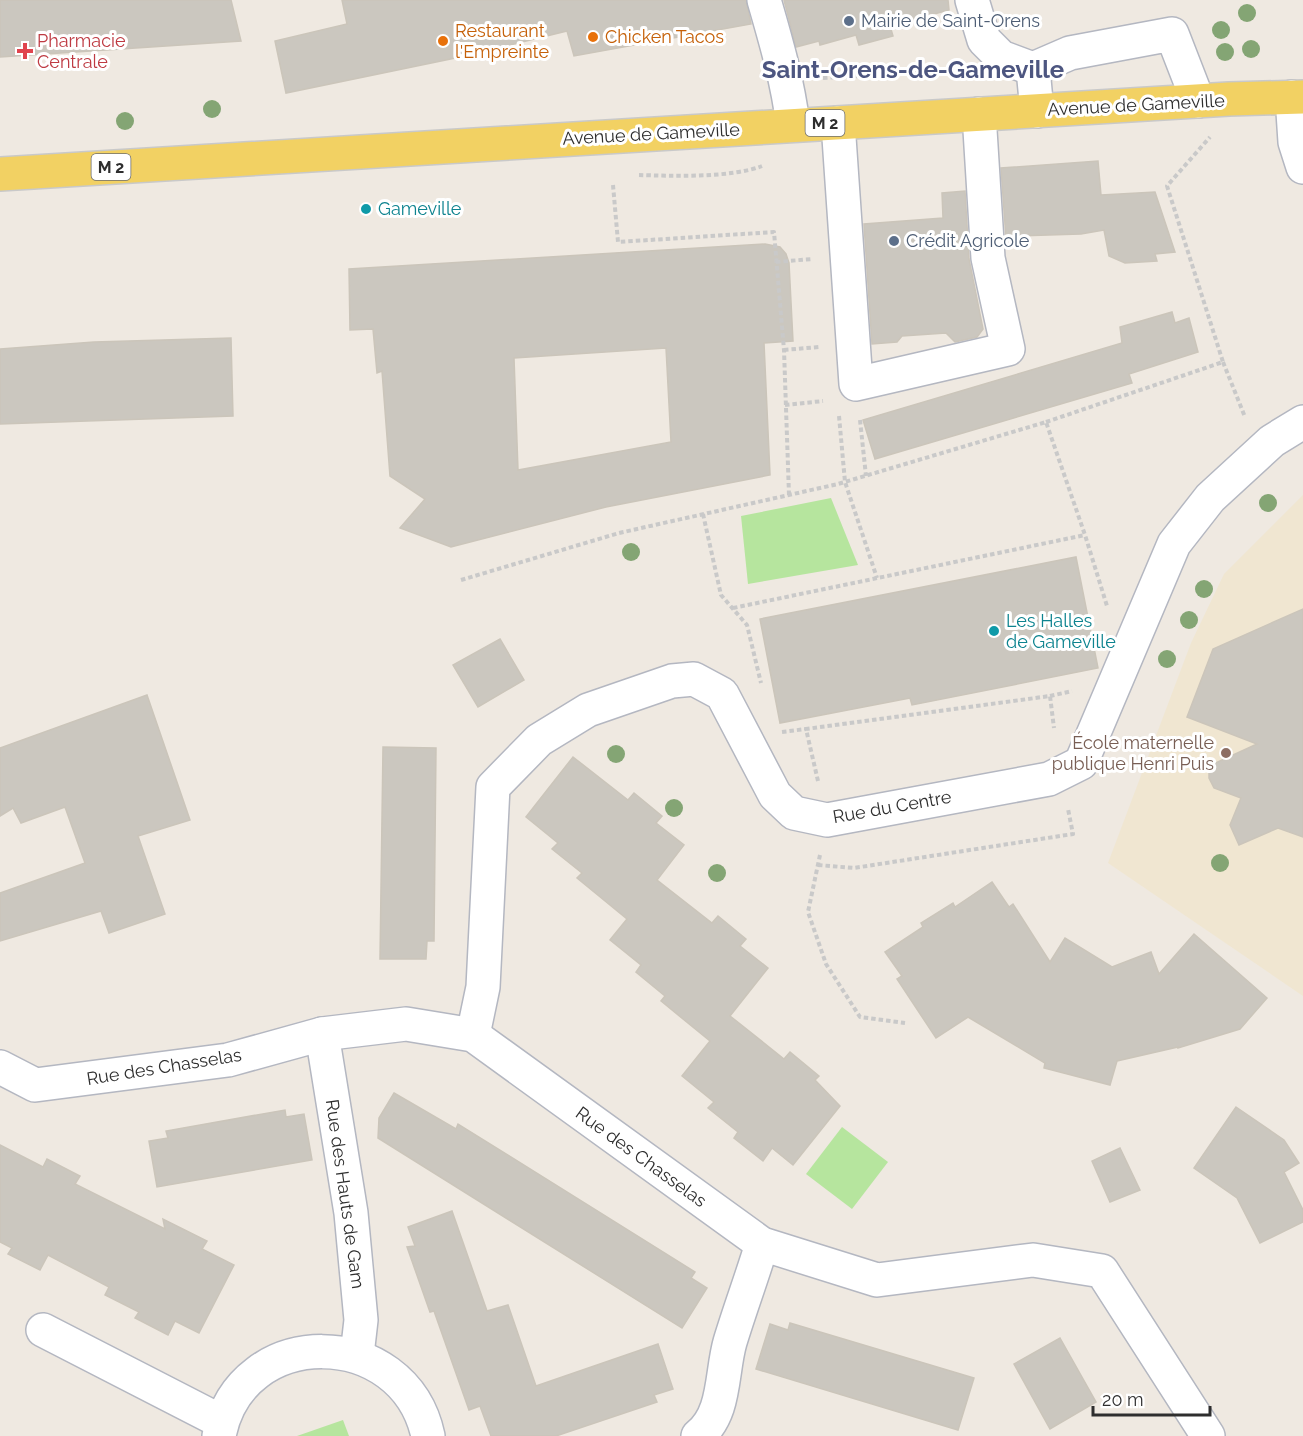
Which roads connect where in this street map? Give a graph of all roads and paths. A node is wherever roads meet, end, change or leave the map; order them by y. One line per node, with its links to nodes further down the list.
1 (764, 0): 8 (street)
2 (972, 0): 3 (street)
3 (1033, 69): 6 (street); 7 (street)
4 (1297, 97): 6 (main road, Avenue de Gameville / M 2); 11 (street)
5 (974, 99): 7 (main road, Avenue de Gameville / M 2); 8 (path); 9 (main road, Avenue de Gameville / M 2); 19 (street)
6 (1198, 101): 7 (main road, Avenue de Gameville / M 2)
7 (1037, 111)
8 (791, 115): 9 (main road, Avenue de Gameville / M 2); 12 (main road, Avenue de Gameville / M 2)
9 (838, 123): 19 (street)
10 (1215, 131): 18 (path)
11 (1303, 166)
12 (0, 174)
13 (613, 185): 15 (path)
14 (815, 259): 15 (path)
15 (776, 262): 17 (path)
16 (823, 347): 17 (path)
17 (783, 350): 21 (path)
18 (1223, 362): 22 (path); 24 (path)
19 (856, 384): 25 (path)
20 (827, 401): 21 (path)
21 (785, 405): 26 (path)
22 (1046, 422): 25 (path); 28 (path)
23 (1303, 422): 24 (street, Rue du Centre)
24 (1259, 453): 37 (street, Rue du Centre)
25 (866, 476): 26 (path)
26 (789, 495): 27 (path)
27 (703, 514): 29 (path); 30 (path)
28 (1085, 536): 30 (path); 31 (path)
29 (461, 580)
30 (733, 608): 32 (path)
31 (1108, 609)
32 (762, 690)
33 (1079, 690): 34 (path)
34 (1050, 696)
35 (806, 729): 36 (path)
36 (772, 733)
37 (827, 820): 38 (path); 40 (street, Rue du Centre)
38 (904, 1023)
39 (322, 1034): 40 (street, Rue des Chasselas); 41 (street, Rue des Chasselas); 44 (street, Rue des Hauts de Gam)
40 (473, 1035): 42 (street, Rue des Chasselas)
41 (0, 1066)
42 (762, 1244): 47 (street); 48 (street, Rue des Chasselas)
43 (43, 1330): 45 (street)
44 (357, 1355): 45 (street); 46 (street)
45 (220, 1429)
46 (428, 1436)
47 (698, 1436)
48 (1208, 1436)

